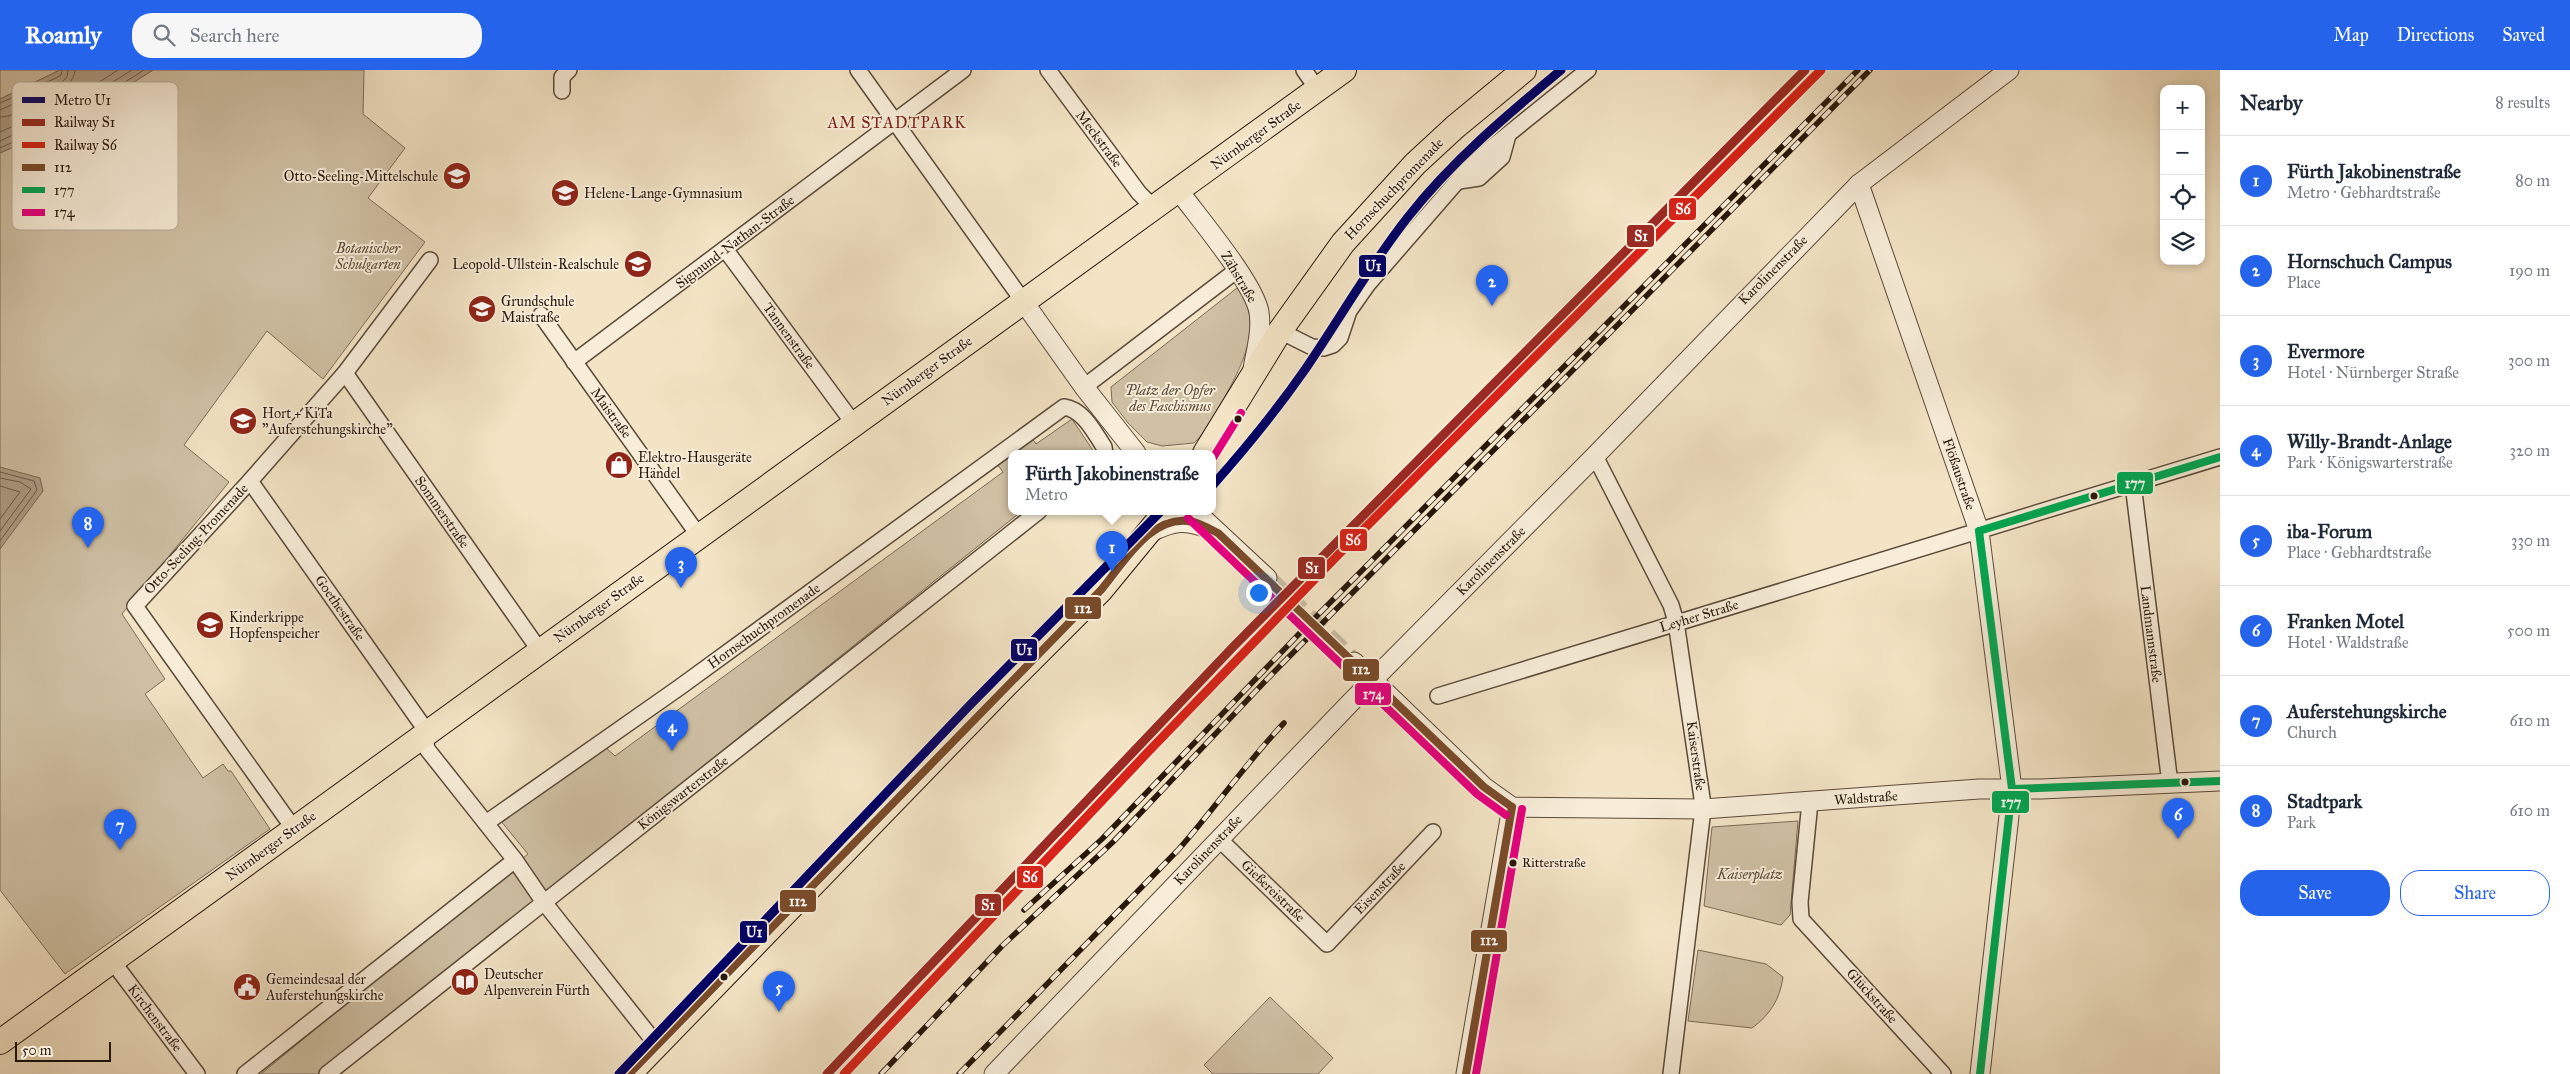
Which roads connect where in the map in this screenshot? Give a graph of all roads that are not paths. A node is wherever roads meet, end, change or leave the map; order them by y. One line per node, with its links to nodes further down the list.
1 (569, 70): 11 (street)
2 (858, 70): 12 (street)
3 (963, 70): 12 (street, Sigmund-Nathan-Straße)
4 (1048, 70): 15 (street, Meckstraße)
5 (1304, 70): 10 (street)
6 (1344, 70): 10 (main road, Nürnberger Straße)
7 (1524, 70): 22 (main road, Hornschuchpromenade)
8 (1588, 70): 22 (street)
9 (2009, 70): 13 (street, Karolinenstraße)
10 (1318, 90): 14 (main road, Nürnberger Straße)
11 (562, 91)
12 (896, 122): 16 (street, Sigmund-Nathan-Straße); 19 (street)
13 (1858, 184): 31 (street, Karolinenstraße); 39 (street, Flößaustraße)
14 (1179, 190): 15 (main road, Nürnberger Straße); 18 (street, Zähstraße)
15 (1153, 206): 19 (main road, Nürnberger Straße)
16 (725, 249): 23 (street, Sigmund-Nathan-Straße); 27 (street, Tannenstraße)
17 (430, 260): 24 (street, Otto-Seeling-Promenade)
18 (1237, 270): 20 (street, Zähstraße); 26 (street)
19 (1023, 301): 26 (street); 27 (main road, Nürnberger Straße)
20 (1259, 311): 22 (street); 25 (street, Zähstraße)
21 (541, 315): 23 (street, Maistraße)
22 (1280, 331): 25 (main road, Hornschuchpromenade)
23 (574, 362): 42 (street, Maistraße)
24 (345, 373): 33 (street, Otto-Seeling-Promenade); 45 (street, Sommerstraße)
25 (1251, 377): 30 (main road, Hornschuchpromenade)
26 (1084, 387): 29 (street)
27 (854, 424): 42 (main road, Nürnberger Straße)
28 (1104, 450): 56 (street, Hornschuchpromenade)
29 (1137, 450)
30 (1204, 450)
31 (1595, 456): 44 (street, Kaiserstraße); 47 (street, Karolinenstraße)
32 (2220, 457): 34 (street, Leyher Straße)
33 (250, 481): 49 (street, Goethestraße); 57 (street, Otto-Seeling-Promenade)
34 (2132, 484): 39 (street, Leyher Straße); 51 (street, Landmannstraße)
35 (1034, 515): 61 (street, Königswarterstraße)
36 (1163, 515): 40 (main road)
37 (1200, 515): 41 (street)
38 (1210, 515): 41 (street)
39 (1978, 531): 44 (street, Leyher Straße); 52 (street, Flößaustraße)
40 (1149, 533): 41 (street); 65 (main road)
41 (1218, 533): 43 (street)
42 (699, 536): 45 (main road, Nürnberger Straße)
43 (1267, 578)
44 (1676, 622): 48 (street, Leyher Straße); 55 (street, Kaiserstraße)
45 (540, 651): 49 (main road, Nürnberger Straße)
46 (1354, 662): 47 (street)
47 (1373, 681): 54 (street); 59 (street, Karolinenstraße)
48 (1438, 696)
49 (423, 736): 56 (street, Goethestraße); 57 (main road, Nürnberger Straße)
50 (2220, 781): 51 (street, Waldstraße)
51 (2170, 784): 52 (street, Waldstraße)
52 (2012, 789): 53 (street, Waldstraße); 74 (street, Flößaustraße)
53 (1810, 802): 55 (street, Waldstraße); 73 (street, Glückstraße)
54 (1512, 807): 55 (street, Waldstraße); 71 (street)
55 (1703, 809): 72 (street, Kaiserstraße)
56 (486, 823): 60 (street, Goethestraße)
57 (294, 829): 63 (main road, Nürnberger Straße)
58 (1433, 832): 62 (street, Eisenstraße)
59 (1219, 839): 62 (street, Gießereistraße); 70 (street, Karolinenstraße)
60 (515, 860): 61 (street, Goethestraße); 67 (street)
61 (543, 901): 65 (street, Goethestraße); 68 (street, Königswarterstraße)
62 (1327, 944)
63 (112, 962): 64 (main road, Nürnberger Straße); 66 (street, Kirchenstraße)
64 (0, 1042)
65 (657, 1045): 69 (main road)
66 (197, 1074)
67 (245, 1074)
68 (327, 1074)
69 (629, 1074)
70 (994, 1074)
71 (1466, 1074)
72 (1673, 1074)
73 (1943, 1074)
74 (1980, 1074)

